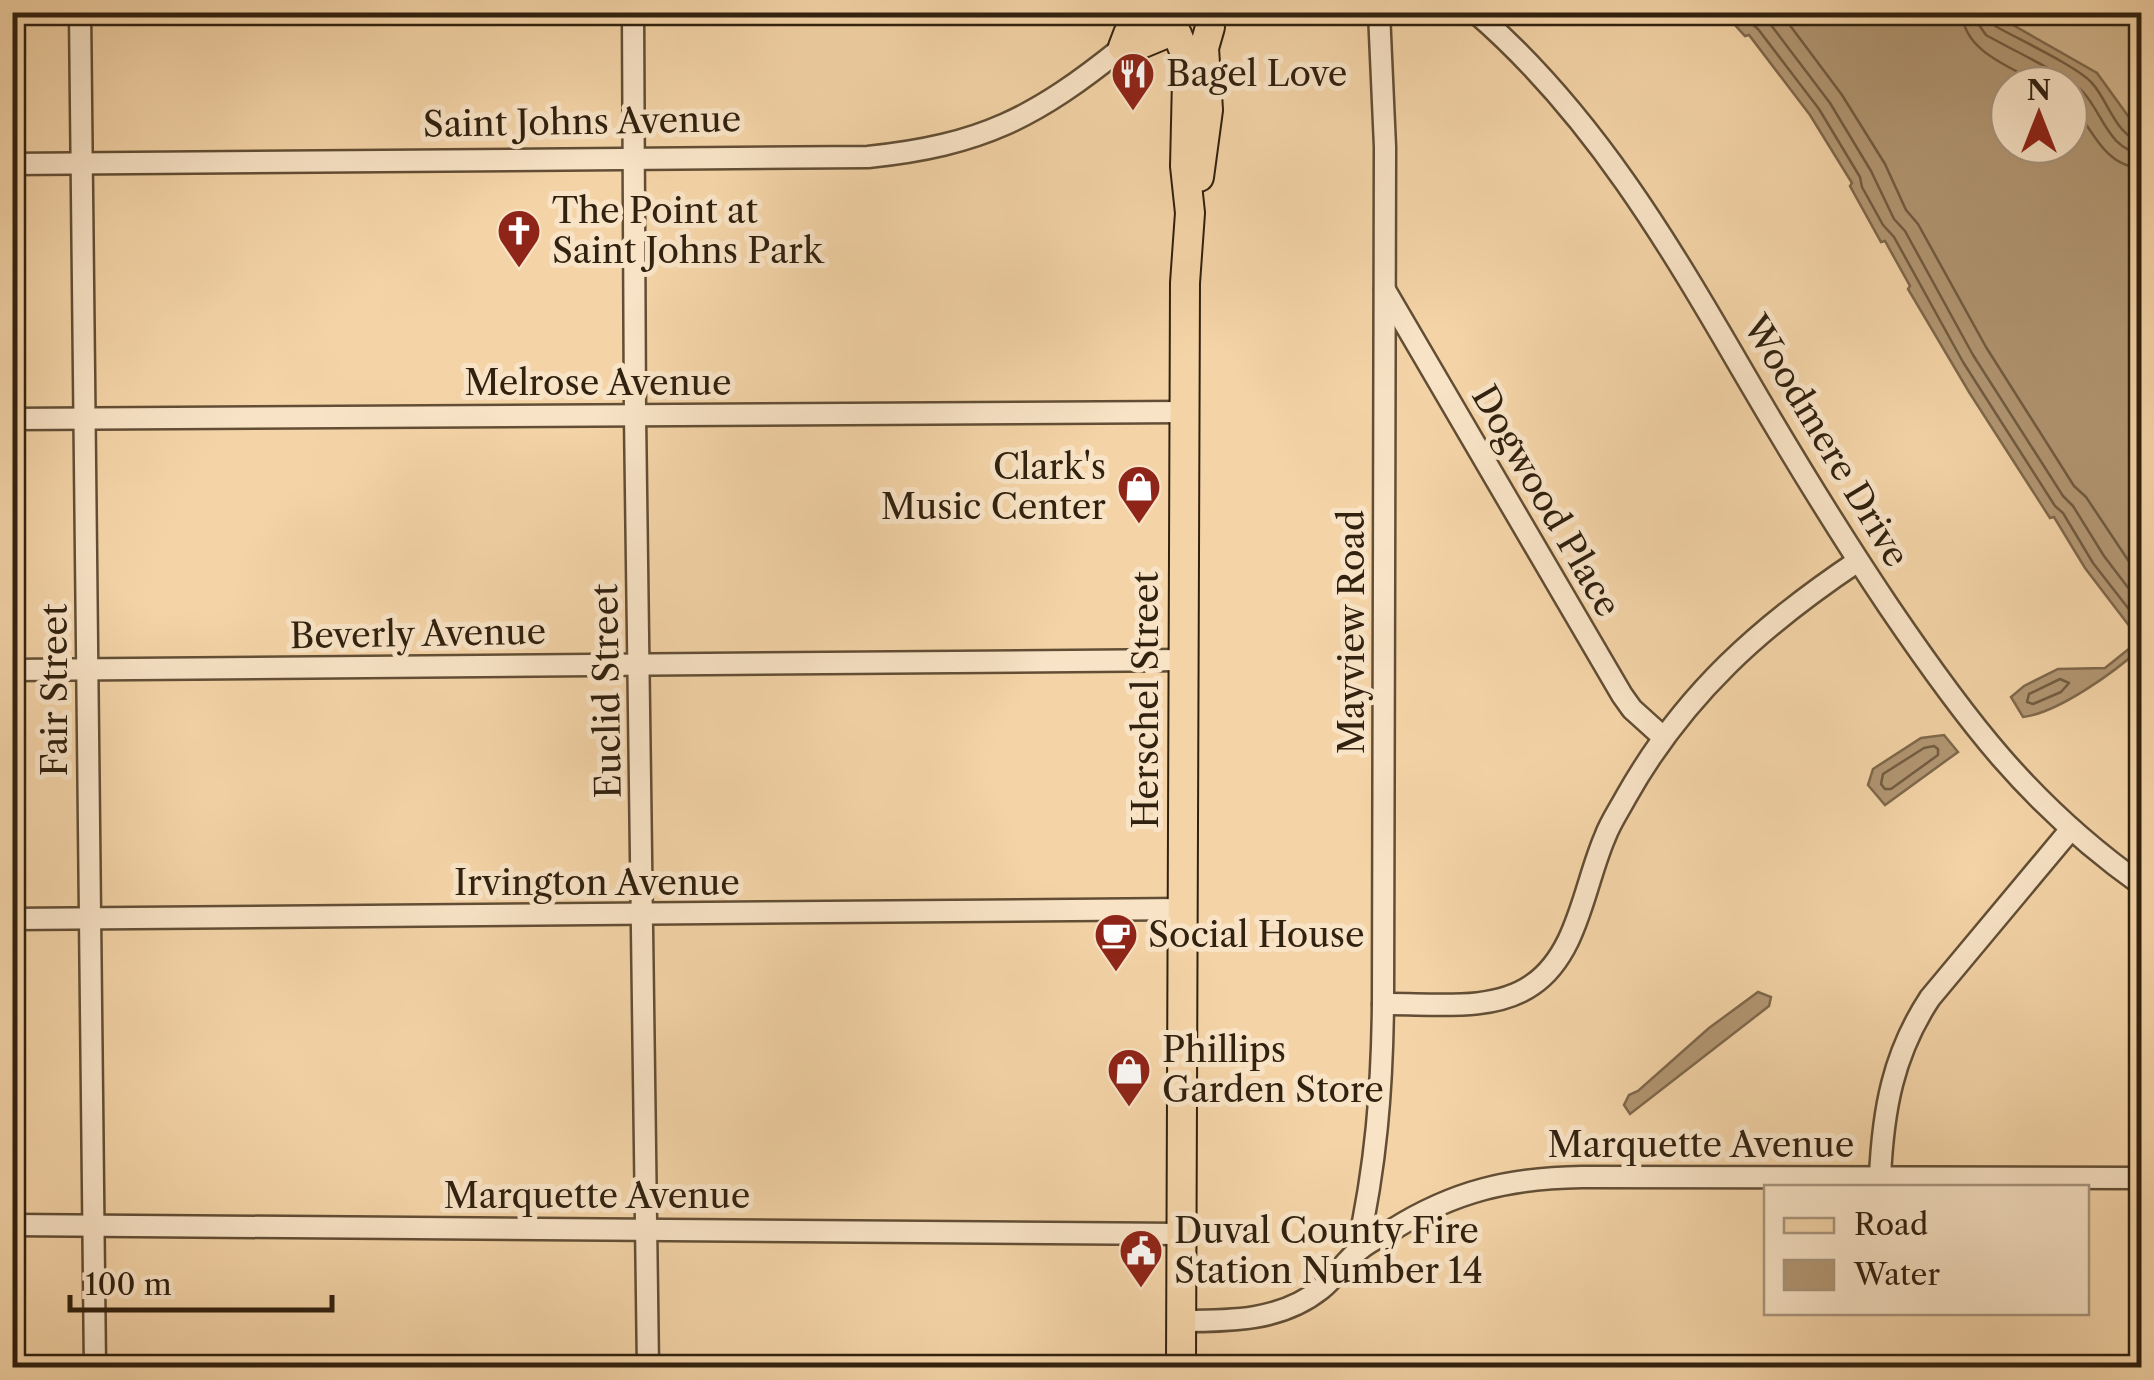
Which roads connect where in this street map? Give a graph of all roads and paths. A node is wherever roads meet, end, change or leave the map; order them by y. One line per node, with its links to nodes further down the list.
1 (80, 12): 11 (street, Fair Street)
2 (633, 12): 9 (street, Euclid Street)
3 (1148, 12): 8 (main road, Saint Johns Avenue)
4 (1379, 12): 13 (street, Mayview Road)
5 (1476, 12): 18 (street, Woodmere Drive)
6 (1215, 20): 7 (main road); 12 (main road)
7 (1170, 26): 8 (main road, Saint Johns Avenue); 12 (main road, Herschel Street)
8 (1124, 47): 9 (street, Saint Johns Avenue)
9 (635, 159): 11 (street, Saint Johns Avenue); 15 (street, Euclid Street)
10 (12, 164): 11 (street, Saint Johns Avenue)
11 (82, 164): 16 (street, Fair Street)
12 (1190, 213): 14 (main road, Herschel Street)
13 (1384, 288): 23 (street, Dogwood Place); 30 (street, Mayview Road)
14 (1184, 412): 15 (street, Melrose Avenue); 19 (main road, Herschel Street)
15 (634, 416): 16 (street, Melrose Avenue); 20 (street, Euclid Street)
16 (87, 418): 17 (street, Melrose Avenue); 22 (street, Fair Street)
17 (12, 419)
18 (1858, 561): 23 (street); 24 (street, Woodmere Drive)
19 (1184, 660): 20 (street, Beverly Avenue); 26 (main road, Herschel Street)
20 (640, 665): 22 (street, Beverly Avenue); 27 (street, Euclid Street)
21 (12, 670): 22 (street, Beverly Avenue)
22 (88, 670): 29 (street, Fair Street)
23 (1663, 738): 30 (street)
24 (2071, 830): 25 (street, Woodmere Drive); 31 (street)
25 (2142, 885)
26 (1183, 910): 27 (street, Irvington Avenue); 36 (main road, Herschel Street)
27 (643, 915): 29 (street, Irvington Avenue); 35 (street, Euclid Street)
28 (12, 919): 29 (street, Irvington Avenue)
29 (90, 919): 34 (street, Fair Street)
30 (1384, 1004): 37 (street, Mayview Road)
31 (1880, 1177): 32 (street, Marquette Avenue); 37 (street, Marquette Avenue)
32 (2142, 1178)
33 (12, 1225): 34 (street, Marquette Avenue)
34 (94, 1226): 35 (street, Marquette Avenue); 39 (street, Fair Street)
35 (648, 1228): 36 (street, Marquette Avenue); 40 (street, Euclid Street)
36 (1181, 1234): 38 (main road, Herschel Street)
37 (1358, 1250): 38 (street, Marquette Avenue)
38 (1181, 1320): 41 (main road, Herschel Street)
39 (96, 1368)
40 (648, 1368)
41 (1180, 1368)

